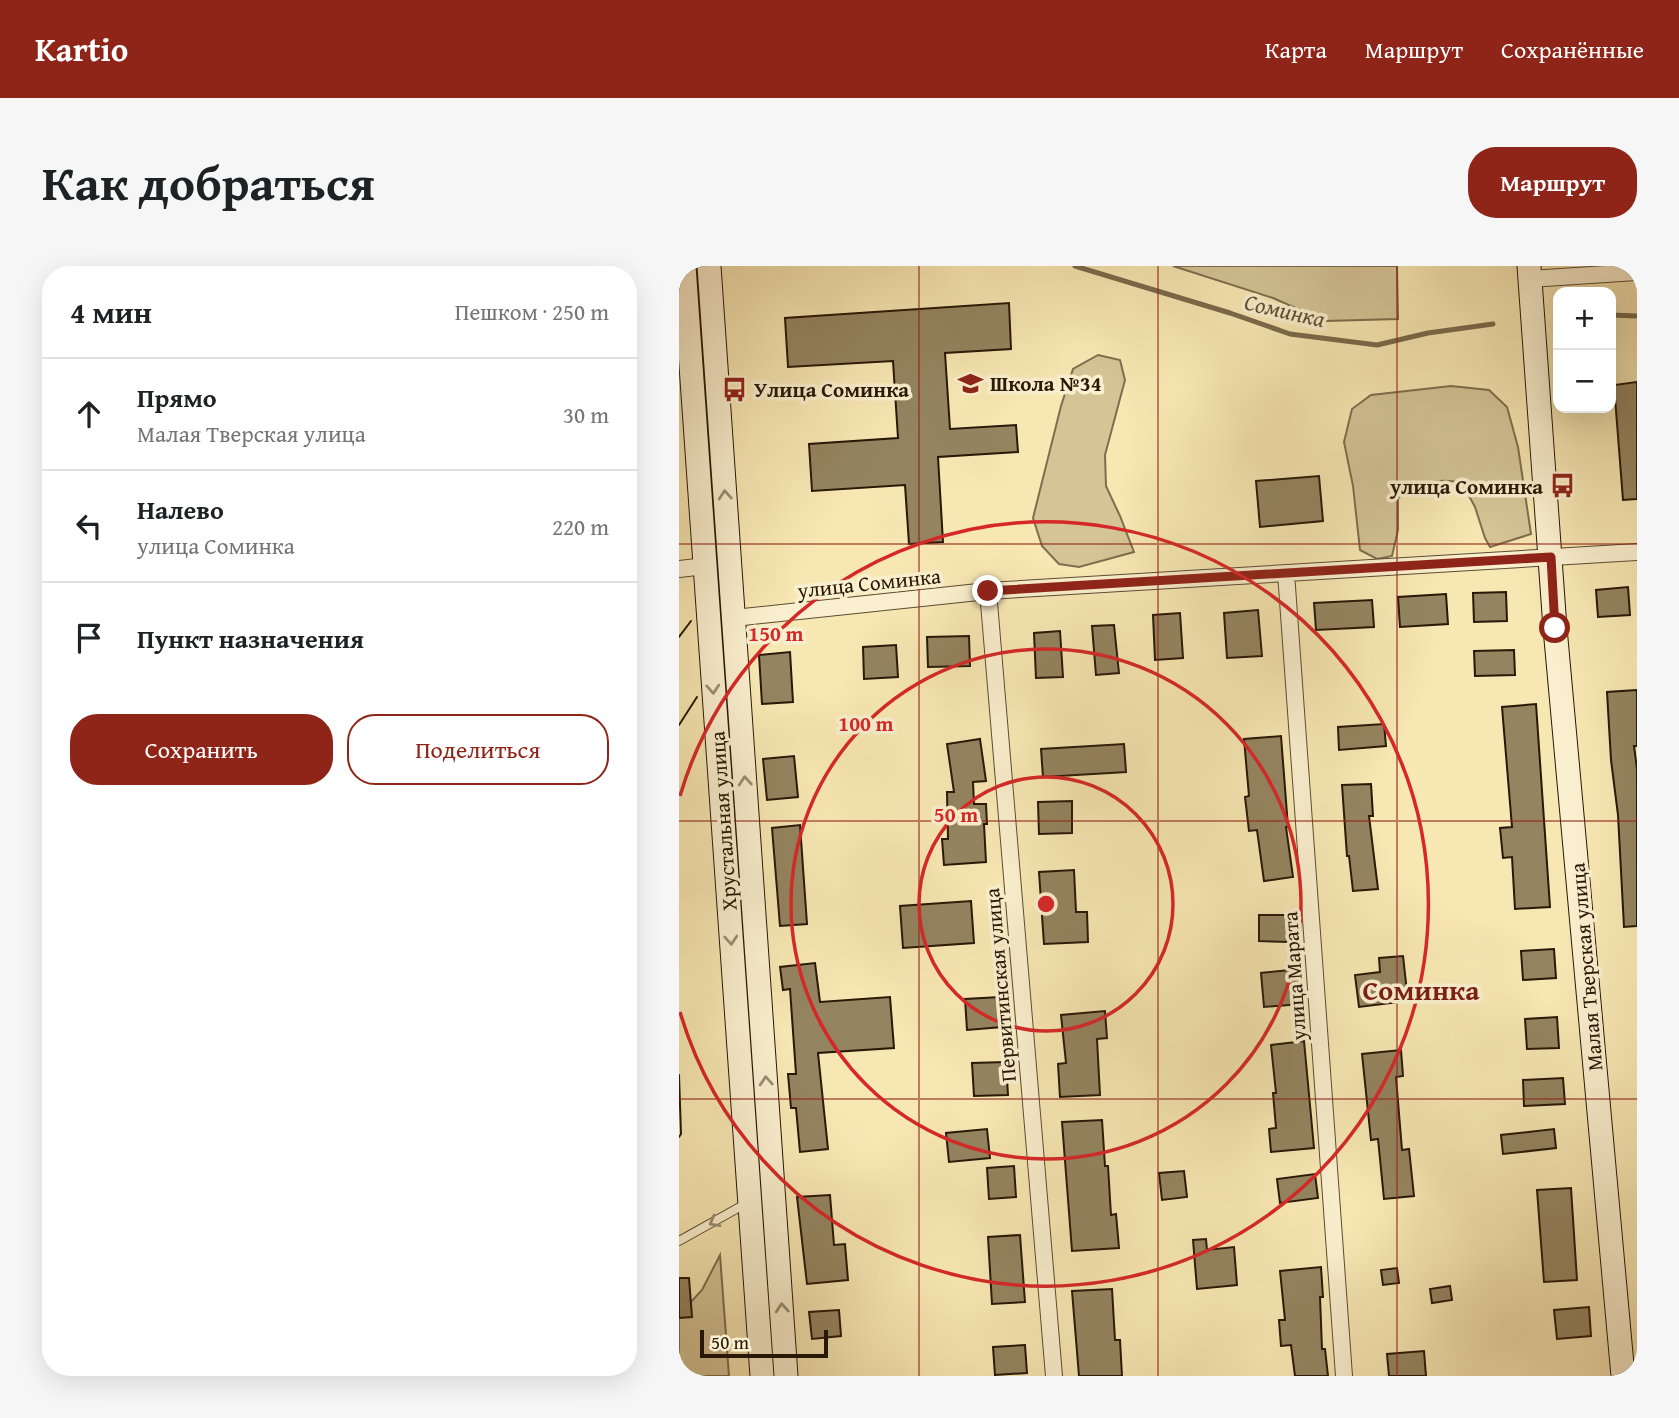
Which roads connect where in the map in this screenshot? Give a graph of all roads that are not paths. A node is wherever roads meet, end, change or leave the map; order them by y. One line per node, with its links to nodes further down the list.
1 (684, 266): 6 (main road, Хрустальная улица)
2 (709, 266): 9 (main road, Хрустальная улица, one-way to 2)
3 (1563, 271): 4 (street); 5 (street)
4 (1530, 272): 8 (main road, Малая Тверская улица)
5 (1637, 272)
6 (685, 376): 10 (main road, Хрустальная улица)
7 (1637, 552): 8 (street, улица Соминка)
8 (1551, 557): 12 (street, улица Соминка); 22 (main road, Малая Тверская улица)
9 (730, 563): 10 (main road); 14 (main road, Хрустальная улица)
10 (705, 566): 11 (street); 15 (main road, Хрустальная улица)
11 (679, 569)
12 (1286, 573): 13 (street, улица Соминка); 21 (street, улица Марата)
13 (988, 591): 14 (street, улица Соминка); 20 (street, Первитинская улица)
14 (734, 618): 15 (main road); 19 (main road, Хрустальная улица, one-way to 14)
15 (709, 621): 16 (main road, Хрустальная улица, one-way to 16)
16 (750, 1202): 17 (lane, one-way to 17); 18 (main road, Хрустальная улица)
17 (679, 1241)
18 (762, 1376)
19 (786, 1376)
20 (1054, 1376)
21 (1344, 1376)
22 (1623, 1376)

